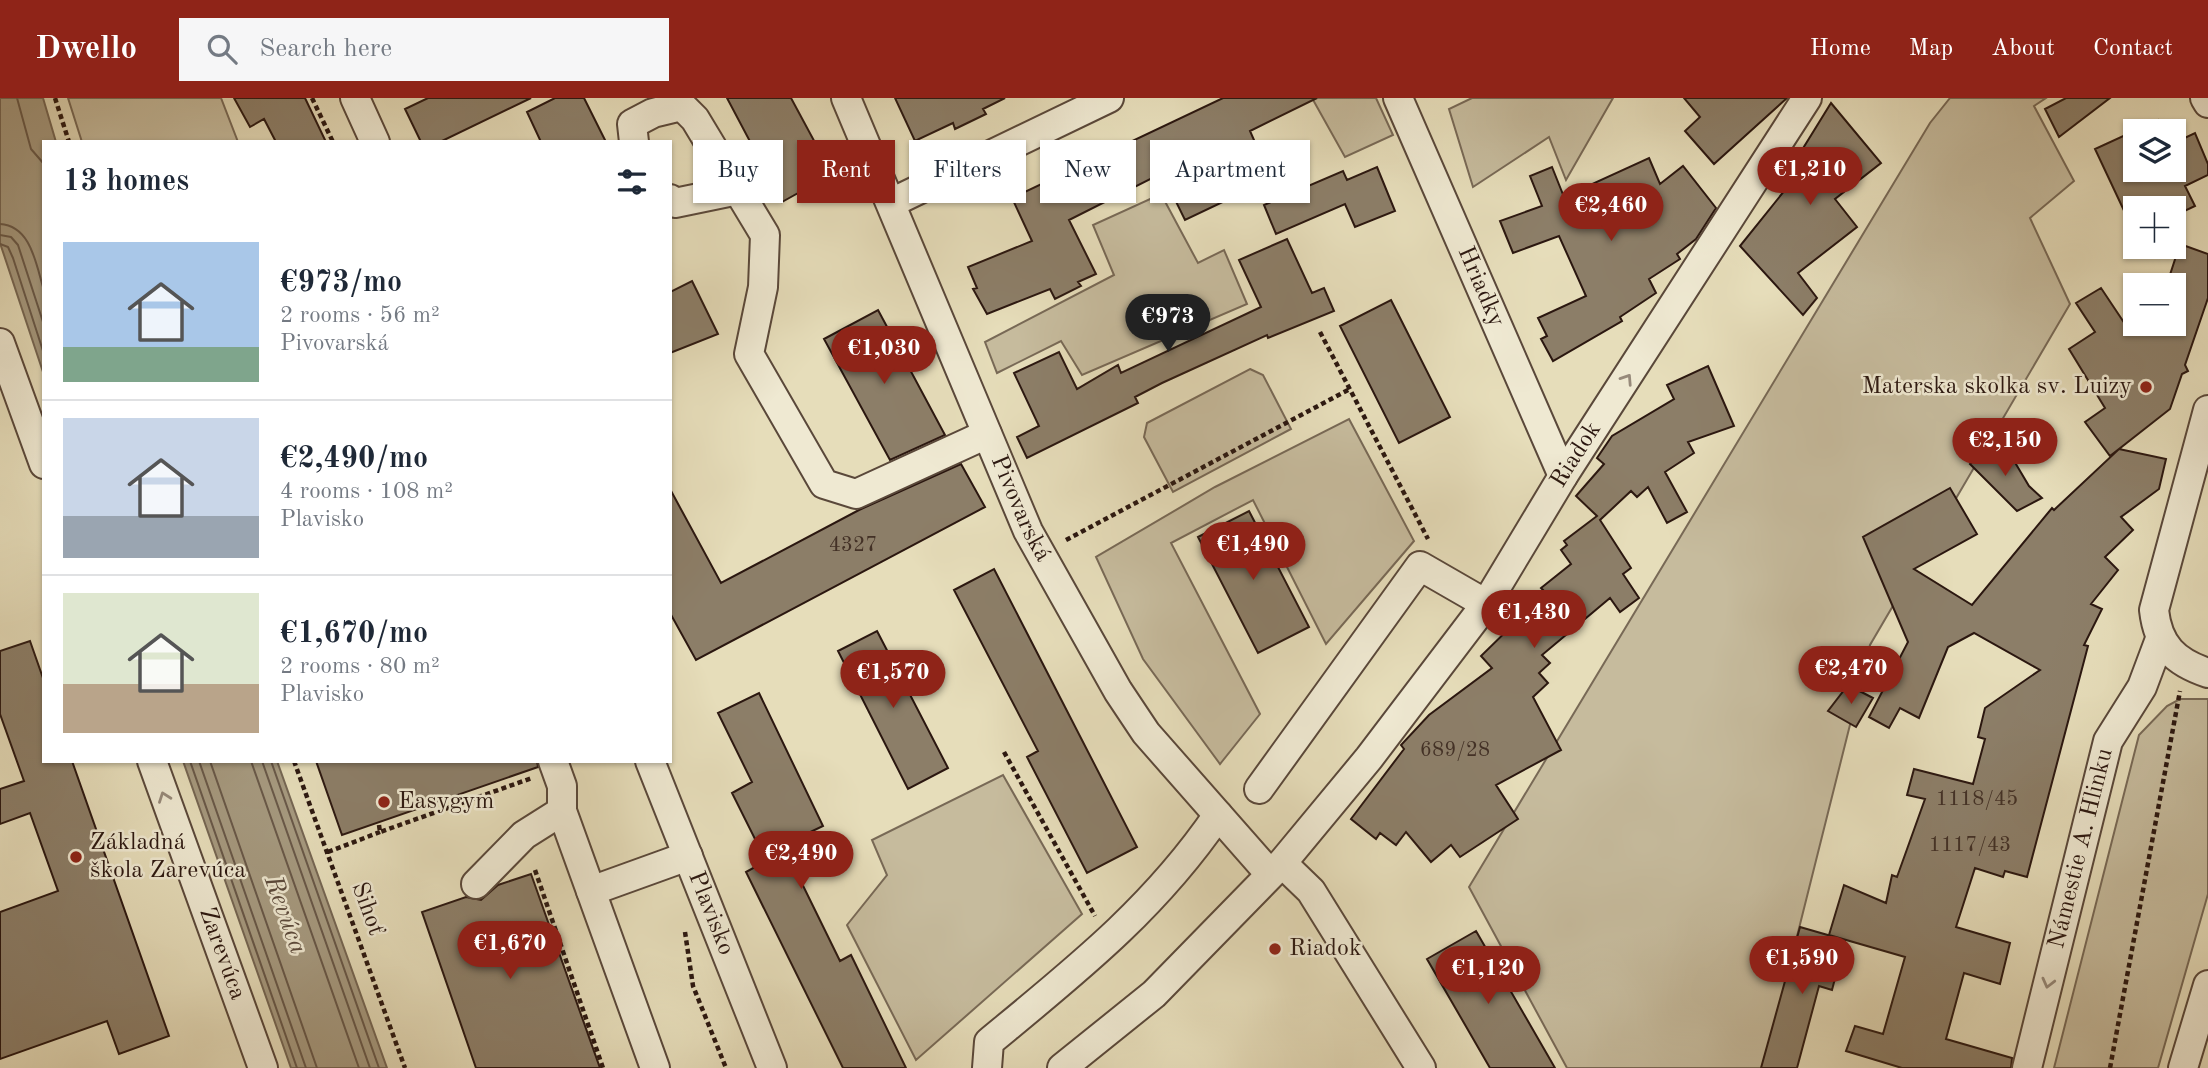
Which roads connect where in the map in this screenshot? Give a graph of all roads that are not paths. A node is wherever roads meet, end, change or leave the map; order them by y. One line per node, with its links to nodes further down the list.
1 (355, 98): 8 (street)
2 (846, 98): 11 (street, Pivovarská)
3 (1109, 98): 14 (street)
4 (1398, 98): 21 (street, Hriadky)
5 (1807, 98): 21 (street, Riadok, one-way to 5)
6 (2205, 98): 7 (street)
7 (2208, 103)
8 (374, 140)
9 (634, 140): 10 (street)
10 (708, 140)
11 (864, 140)
12 (693, 199): 13 (street)
13 (672, 201)
14 (895, 201)
15 (746, 203): 19 (street)
16 (891, 203): 19 (street, Pivovarská)
17 (0, 343): 20 (street)
18 (2208, 410): 23 (street, Námestie A. Hlinku)
19 (987, 434): 30 (street, Pivovarská)
20 (42, 458)
21 (1563, 476): 22 (street, Riadok)
22 (1486, 604): 28 (street); 32 (street, Riadok)
23 (2160, 639): 24 (street); 42 (street, Námestie A. Hlinku, one-way to 42)
24 (2208, 673)
25 (153, 763): 36 (street, Zarevúca, one-way to 25)
26 (651, 763): 31 (street, Plavisko)
27 (554, 765): 29 (street)
28 (1259, 789)
29 (562, 811): 33 (street); 34 (street)
30 (1218, 815): 32 (street, Pivovarská); 39 (street)
31 (688, 856): 34 (street); 38 (street, Plavisko)
32 (1276, 869): 40 (street, Riadok); 41 (street, Pivovarská)
33 (476, 884)
34 (591, 891): 37 (street)
35 (2208, 985): 43 (street)
36 (263, 1068)
37 (655, 1068)
38 (772, 1068)
39 (987, 1068)
40 (1062, 1068)
41 (1421, 1068)
42 (2027, 1068)
43 (2183, 1068)

